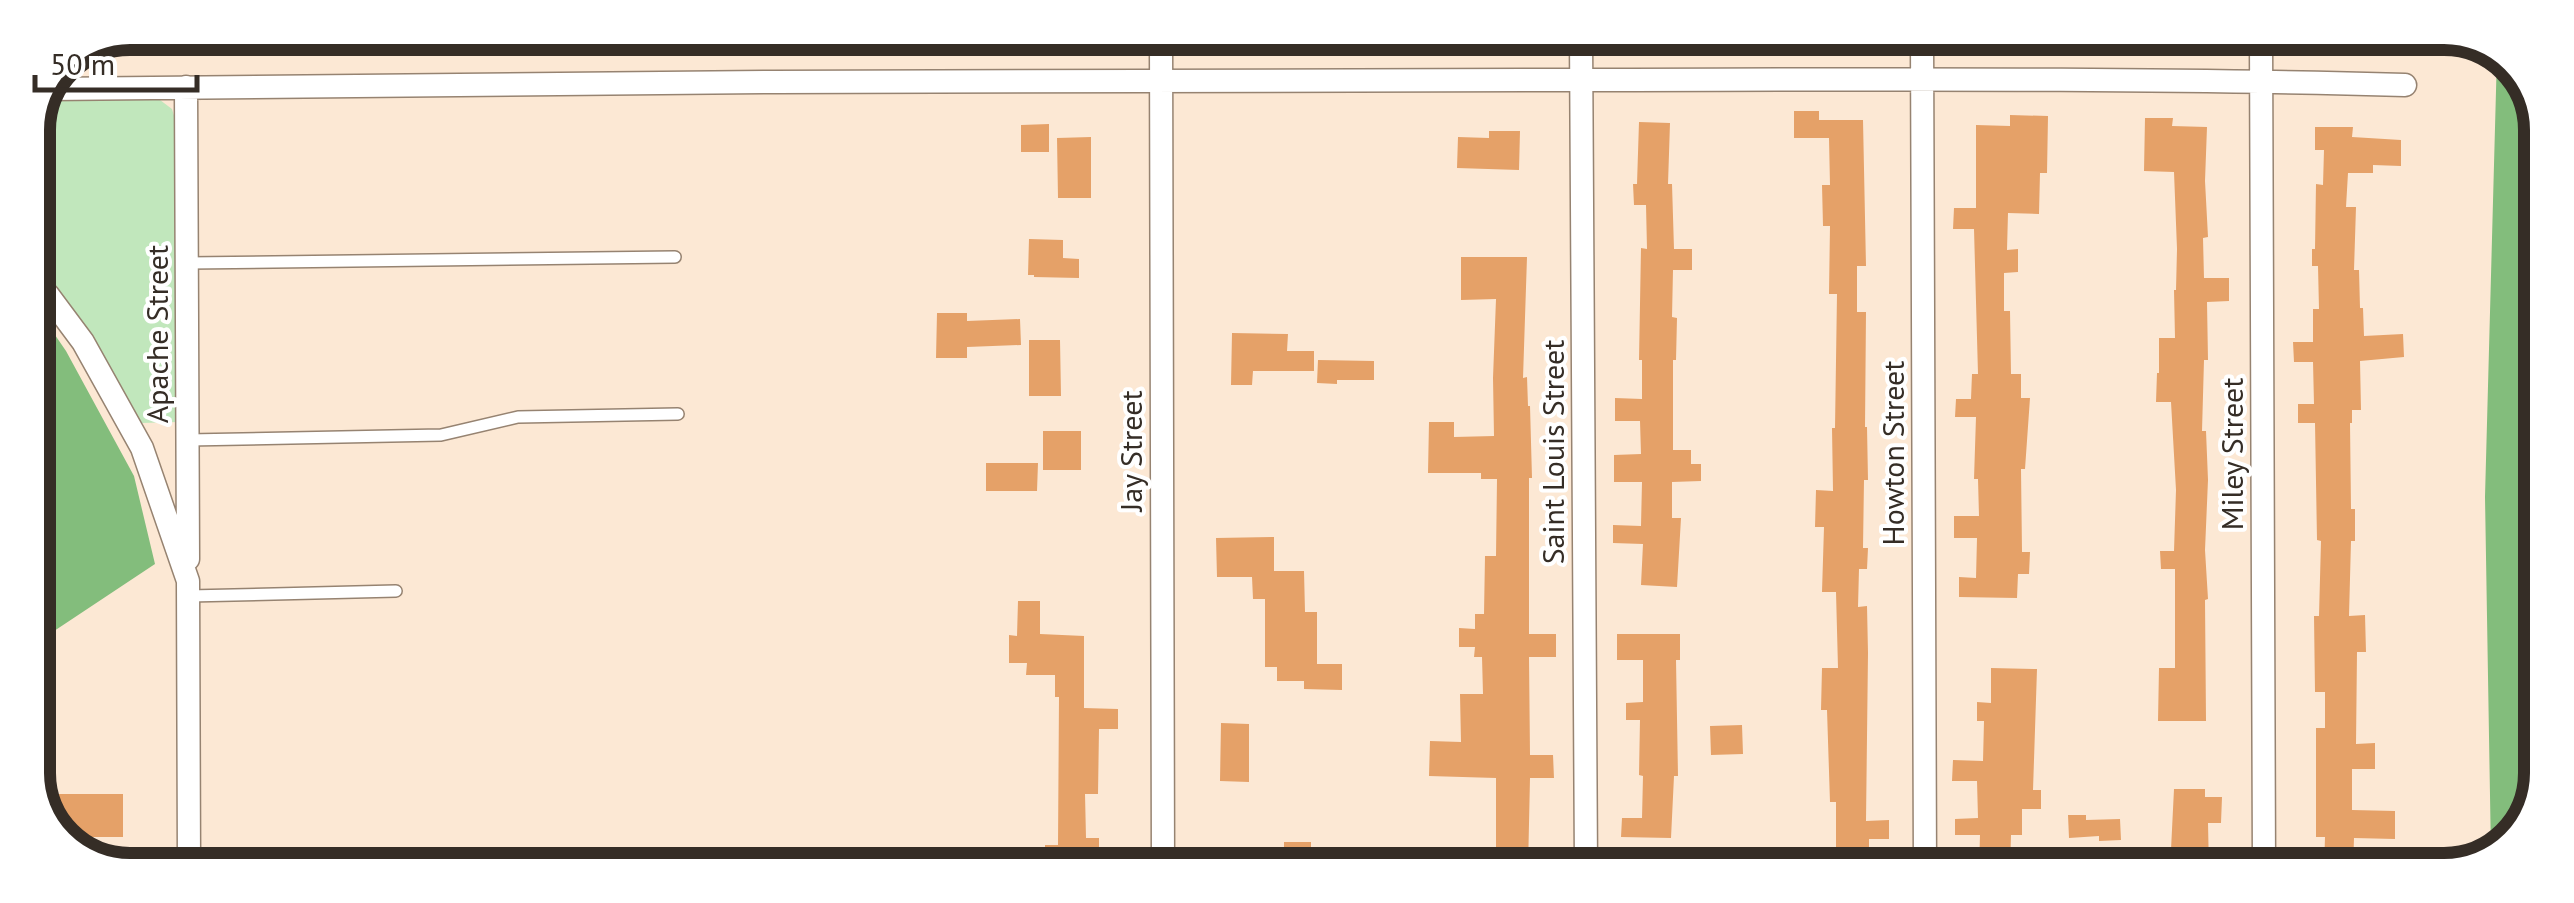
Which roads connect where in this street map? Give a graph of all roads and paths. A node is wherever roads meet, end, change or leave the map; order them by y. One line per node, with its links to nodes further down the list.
1 (1161, 50): 6 (street, Jay Street)
2 (1582, 50): 7 (street, Saint Louis Street)
3 (1923, 50): 5 (street, Howton Street)
4 (2261, 50): 8 (street, Miley Street)
5 (1924, 79): 7 (street); 8 (street); 22 (street, Howton Street)
6 (1162, 80): 7 (street); 10 (street); 20 (street, Jay Street)
7 (1583, 80): 21 (street, Saint Louis Street)
8 (2262, 81): 9 (street); 23 (street, Miley Street)
9 (2406, 84)
10 (186, 87): 11 (street); 13 (street, Apache Street)
11 (62, 89)
12 (675, 257): 13 (lane)
13 (188, 263): 16 (street, Apache Street)
14 (50, 299): 17 (street, Apache Street)
15 (678, 414): 16 (lane)
16 (188, 440): 17 (street, Apache Street)
17 (188, 588): 18 (lane); 19 (street, Apache Street)
18 (396, 591)
19 (189, 853)
20 (1163, 853)
21 (1586, 853)
22 (1924, 853)
23 (2264, 853)

